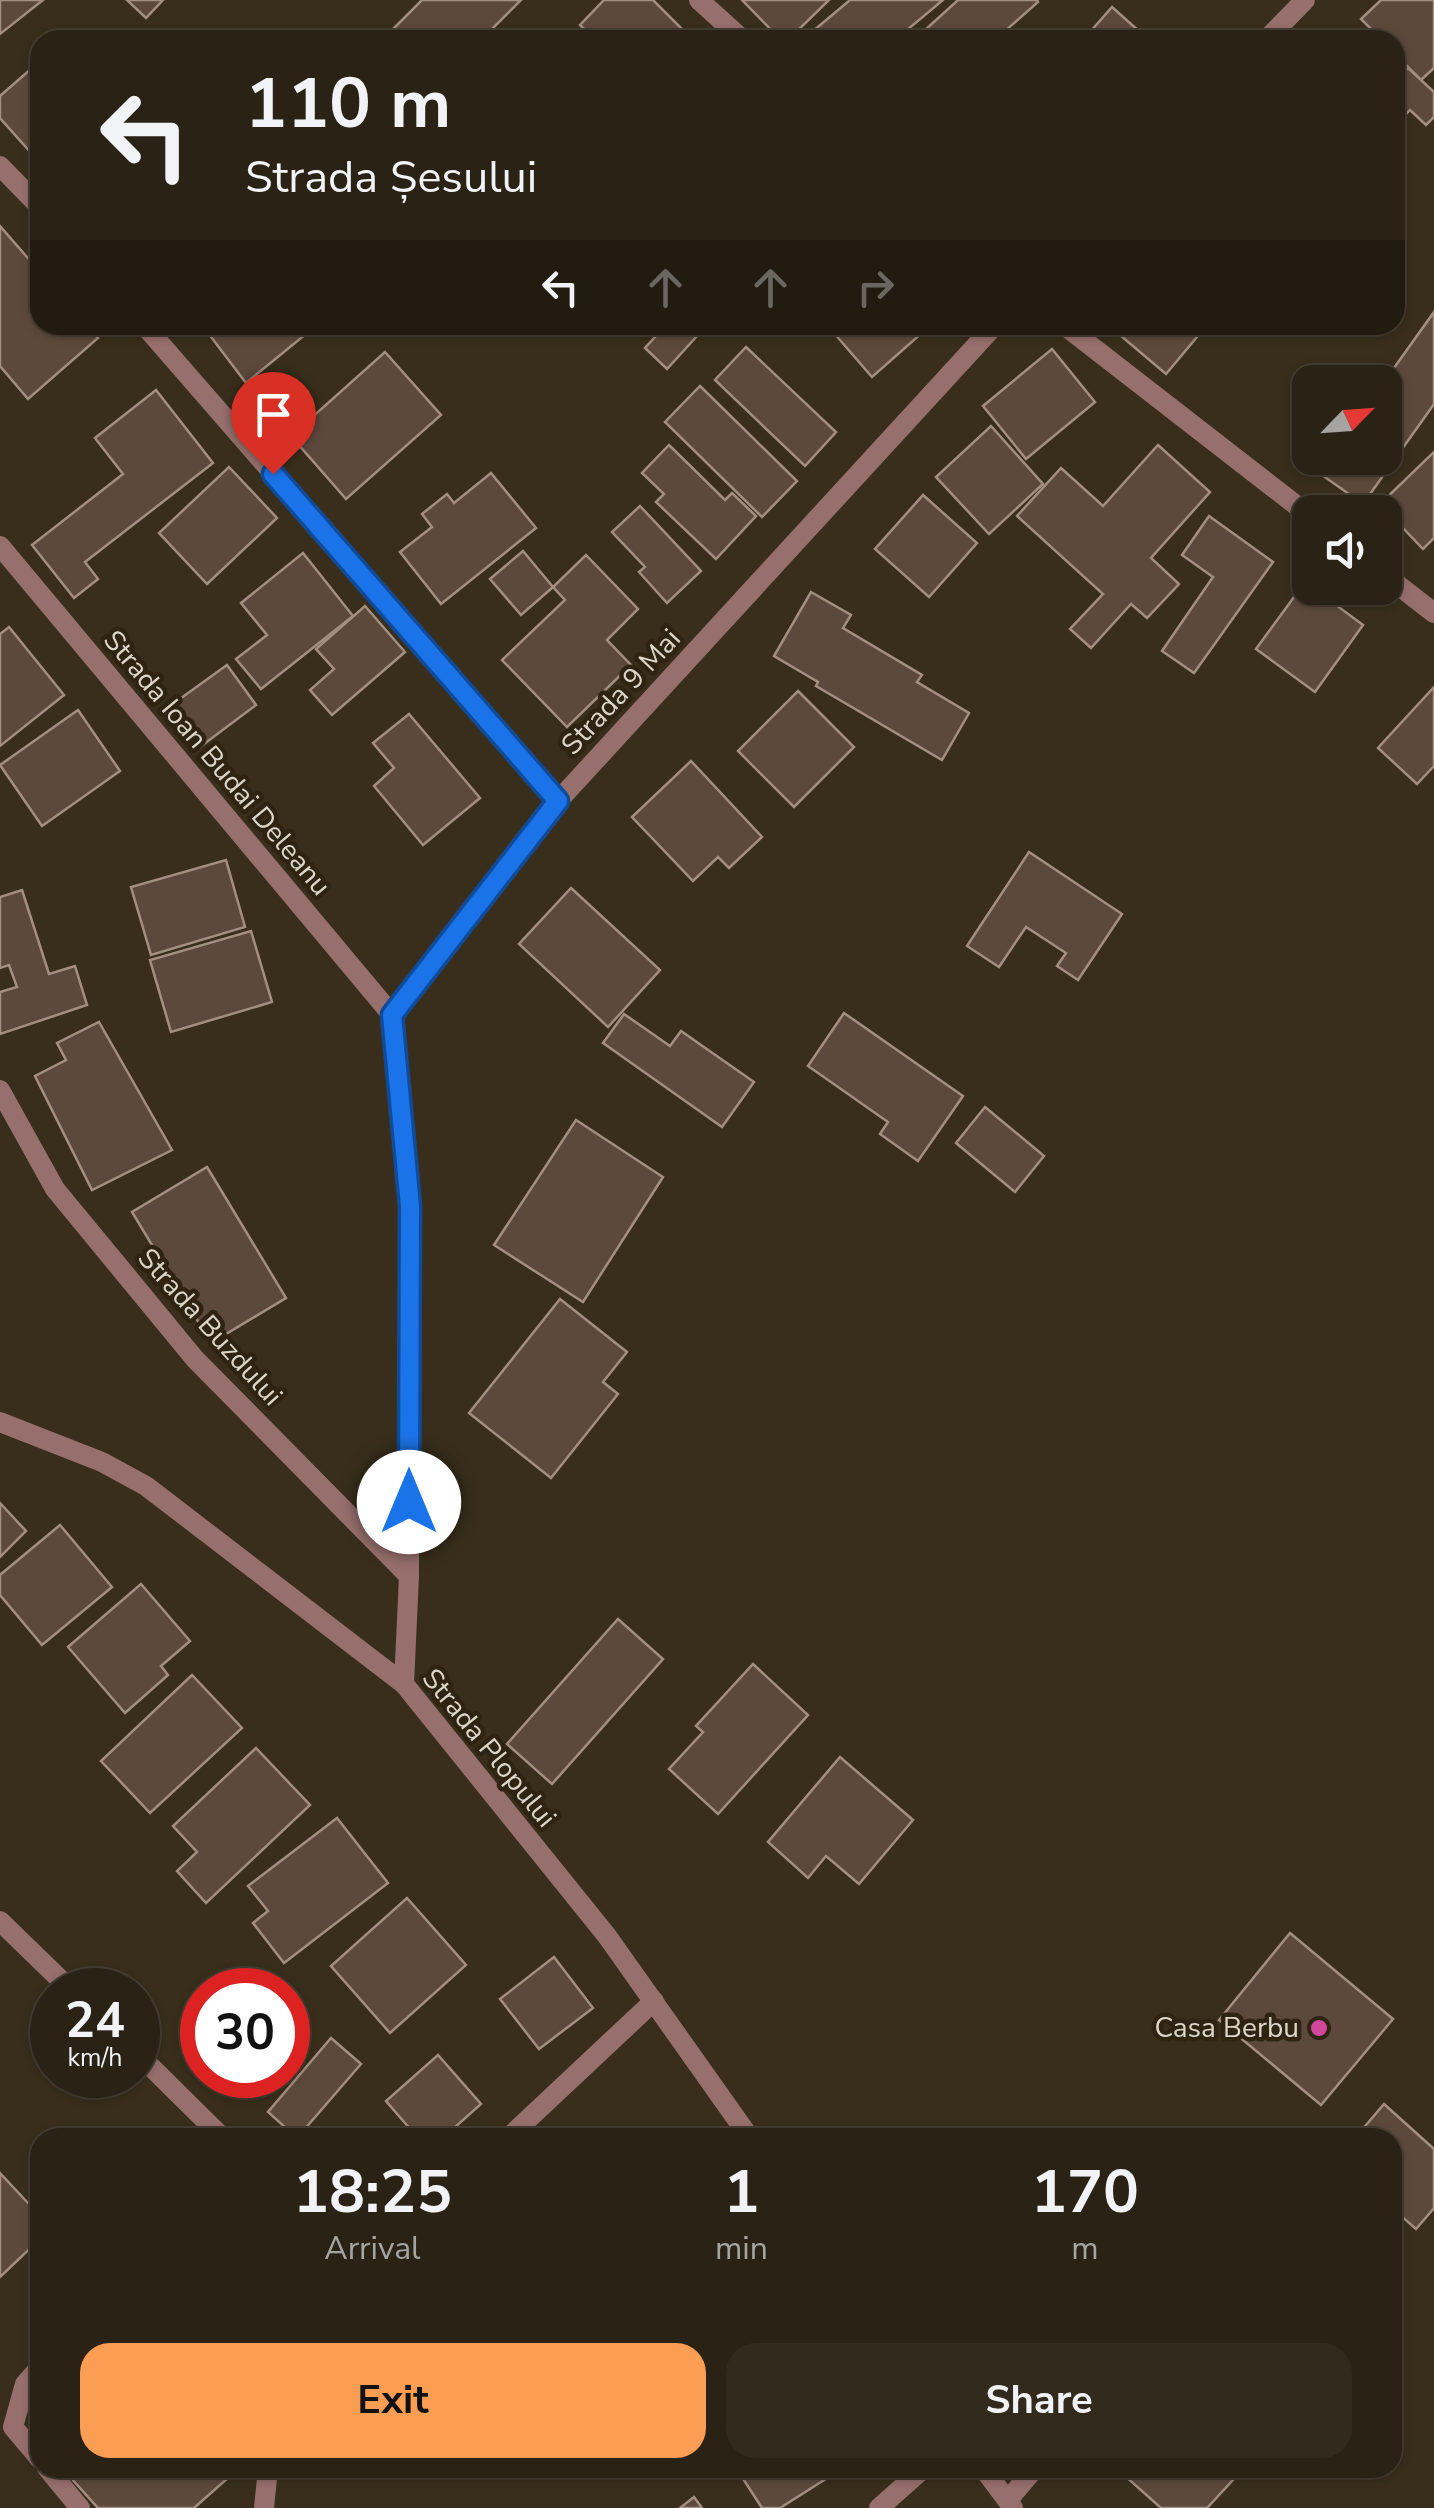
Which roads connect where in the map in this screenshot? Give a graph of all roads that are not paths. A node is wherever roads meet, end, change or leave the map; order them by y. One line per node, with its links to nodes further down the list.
1 (699, 0): 3 (street)
2 (1305, 0): 4 (street)
3 (732, 30)
4 (1276, 30)
5 (0, 166): 6 (street)
6 (30, 197)
7 (153, 335): 14 (street)
8 (986, 335): 14 (street, Strada 9 Mai)
9 (1077, 335): 10 (street)
10 (1292, 502)
11 (0, 546): 15 (street, Strada Ioan Budai Deleanu)
12 (1402, 587): 13 (street)
13 (1434, 612)
14 (558, 801): 15 (street, Strada 9 Mai)
15 (392, 1015): 18 (street)
16 (0, 1090): 18 (street, Strada Buzdului)
17 (0, 1422): 19 (street, Strada Plopului)
18 (409, 1576): 19 (street)
19 (404, 1684): 22 (street, Strada Plopului)
20 (0, 1921): 21 (street)
21 (48, 1968)
22 (654, 2001): 25 (street); 26 (street, Strada Plopului)
23 (160, 2076): 24 (street)
24 (213, 2128)
25 (519, 2128)
26 (743, 2128)
27 (30, 2378): 28 (street)
28 (30, 2447)
29 (55, 2478): 35 (street)
30 (267, 2478): 36 (street)
31 (913, 2478): 37 (street)
32 (990, 2478): 34 (street)
33 (1028, 2478): 34 (street)
34 (1010, 2504)
35 (80, 2508)
36 (264, 2508)
37 (879, 2508)

